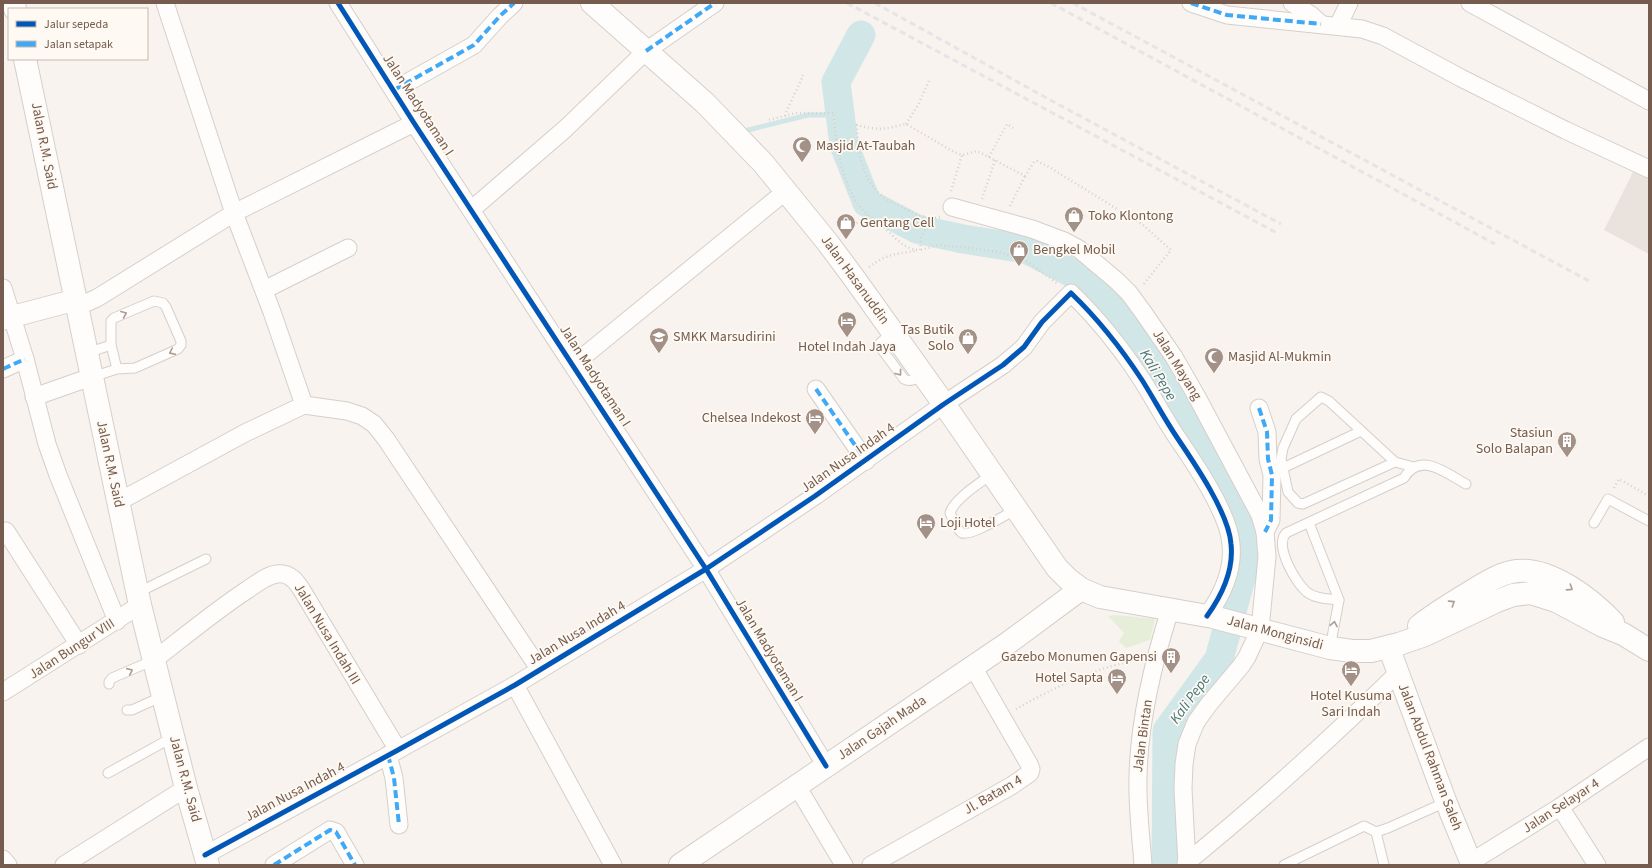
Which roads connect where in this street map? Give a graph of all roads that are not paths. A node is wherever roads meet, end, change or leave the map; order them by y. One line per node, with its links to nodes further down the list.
1 (165, 3): 21 (street)
2 (338, 3): 14 (street, Jalan Madyotaman I)
3 (514, 3): 14 (street)
4 (592, 3): 12 (main road, Jalan Hasanuddin)
5 (715, 3): 12 (street)
6 (1191, 3): 10 (street)
7 (1292, 3): 10 (street)
8 (1348, 3): 11 (street)
9 (1470, 3): 15 (street)
10 (1322, 24): 11 (street)
11 (1338, 26): 17 (street)
12 (646, 51): 18 (main road, Jalan Hasanuddin); 20 (street)
13 (25, 60): 25 (main road, Jalan R.M. Said)
14 (394, 90): 16 (street, Jalan Madyotaman I)
15 (1649, 101)
16 (414, 123): 20 (street, Jalan Madyotaman I); 21 (street)
17 (1649, 169)
18 (786, 191): 30 (street); 36 (main road, Jalan Hasanuddin)
19 (949, 206): 52 (street, Jalan Mayang)
20 (471, 210): 30 (street, Jalan Madyotaman I)
21 (234, 213): 24 (street); 25 (street)
22 (348, 248): 24 (street)
23 (3, 288): 26 (street)
24 (264, 290): 37 (street)
25 (76, 304): 26 (street); 28 (main road, Jalan R.M. Said)
26 (8, 317): 29 (street)
27 (111, 346): 28 (lane); 32 (lane); 32 (lane, one-way to 32)
28 (86, 354): 33 (main road, Jalan R.M. Said)
29 (25, 360): 31 (street); 35 (street)
30 (573, 365): 54 (street, Jalan Madyotaman I)
31 (3, 369)
32 (117, 369): 33 (lane)
33 (91, 378): 35 (street); 46 (main road, Jalan R.M. Said)
34 (816, 389): 40 (street)
35 (34, 397): 62 (street)
36 (944, 404): 40 (street, Jalan Nusa Indah 4); 44 (main road, Jalan Hasanuddin); 61 (street, Jalan Nusa Indah 4)
37 (304, 405): 46 (street); 71 (street)
38 (1259, 408): 52 (street)
39 (1361, 431): 41 (lane); 43 (lane); 43 (lane)
40 (866, 461): 54 (street, Jalan Nusa Indah 4)
41 (1394, 462): 42 (lane); 43 (lane)
42 (1414, 467): 45 (lane); 49 (lane)
43 (1283, 468)
44 (992, 474): 47 (main road, Jalan Hasanuddin); 47 (lane)
45 (1466, 484)
46 (118, 502): 58 (main road, Jalan R.M. Said)
47 (1017, 509): 56 (main road, Jalan Hasanuddin)
48 (1649, 521): 50 (lane)
49 (1309, 523): 59 (lane); 59 (lane)
50 (1594, 523)
51 (6, 531): 65 (street)
52 (1265, 532): 63 (street, Jalan Mayang)
53 (206, 559): 58 (lane)
54 (706, 568): 71 (street, Jalan Nusa Indah 4); 81 (street, Jalan Madyotaman I)
55 (1503, 575): 57 (main road); 64 (main road, Jalan Monginsidi, one-way to 64); 66 (main road, Jalan Monginsidi, one-way to 55)
56 (1081, 589): 60 (main road, Jalan Monginsidi); 70 (main road, Jalan Gajah Mada)
57 (1513, 595): 64 (main road, Jalan Monginsidi); 66 (main road, Jalan Monginsidi)
58 (138, 599): 62 (street, Jalan Bungur VIII); 69 (main road, Jalan R.M. Said)
59 (1339, 600): 67 (lane, one-way to 59)
60 (1170, 610): 61 (main road, Jalan Monginsidi); 101 (street, Jalan Bintan)
61 (1210, 617): 63 (main road, Jalan Monginsidi)
62 (117, 621): 65 (street, Jalan Bungur VIII)
63 (1255, 628): 67 (main road, Jalan Monginsidi); 93 (street, Jalan Mayang)
64 (1623, 634): 68 (main road, Jalan Monginsidi)
65 (79, 645): 75 (street, Jalan Bungur VIII)
66 (1394, 646): 67 (main road, Jalan Monginsidi); 72 (street, Jalan Abdul Rahman Saleh)
67 (1330, 648)
68 (1649, 650)
69 (154, 660): 73 (lane, one-way to 69); 76 (main road, Jalan R.M. Said); 80 (street, Jalan Nusa Indah III)
70 (973, 667): 81 (main road, Jalan Gajah Mada); 100 (street, Jl. Batam 4)
71 (540, 670): 74 (street, Jalan Nusa Indah 4)
72 (1398, 673): 85 (street, Jalan Abdul Rahman Saleh); 93 (street)
73 (109, 684)
74 (515, 685): 80 (street, Jalan Nusa Indah 4); 98 (street)
75 (3, 692)
76 (163, 696): 77 (lane); 78 (main road, Jalan R.M. Said)
77 (127, 710)
78 (173, 737): 82 (lane); 84 (main road, Jalan R.M. Said)
79 (1649, 747): 86 (street, Jalan Selayar 4)
80 (393, 753): 87 (street, Jalan Nusa Indah III); 90 (street, Jalan Nusa Indah 4)
81 (826, 766): 83 (main road, Jalan Gajah Mada)
82 (108, 773)
83 (797, 786): 91 (main road, Jalan Gajah Mada); 99 (street)
84 (186, 788): 90 (main road, Jalan R.M. Said); 95 (street)
85 (1446, 802): 88 (lane); 92 (street, Jalan Abdul Rahman Saleh)
86 (1560, 808): 92 (street, Jalan Selayar 4); 104 (street)
87 (399, 825)
88 (1376, 832): 102 (lane); 103 (lane)
89 (3, 858): 94 (street)
90 (206, 860)
91 (688, 863)
92 (1472, 863)
93 (1186, 864)
94 (8, 865)
95 (64, 865)
96 (274, 865): 97 (street)
97 (355, 865)
98 (613, 865)
99 (844, 865)
100 (871, 865)
101 (1143, 865)
102 (1284, 865)
103 (1384, 865)
104 (1598, 865)

